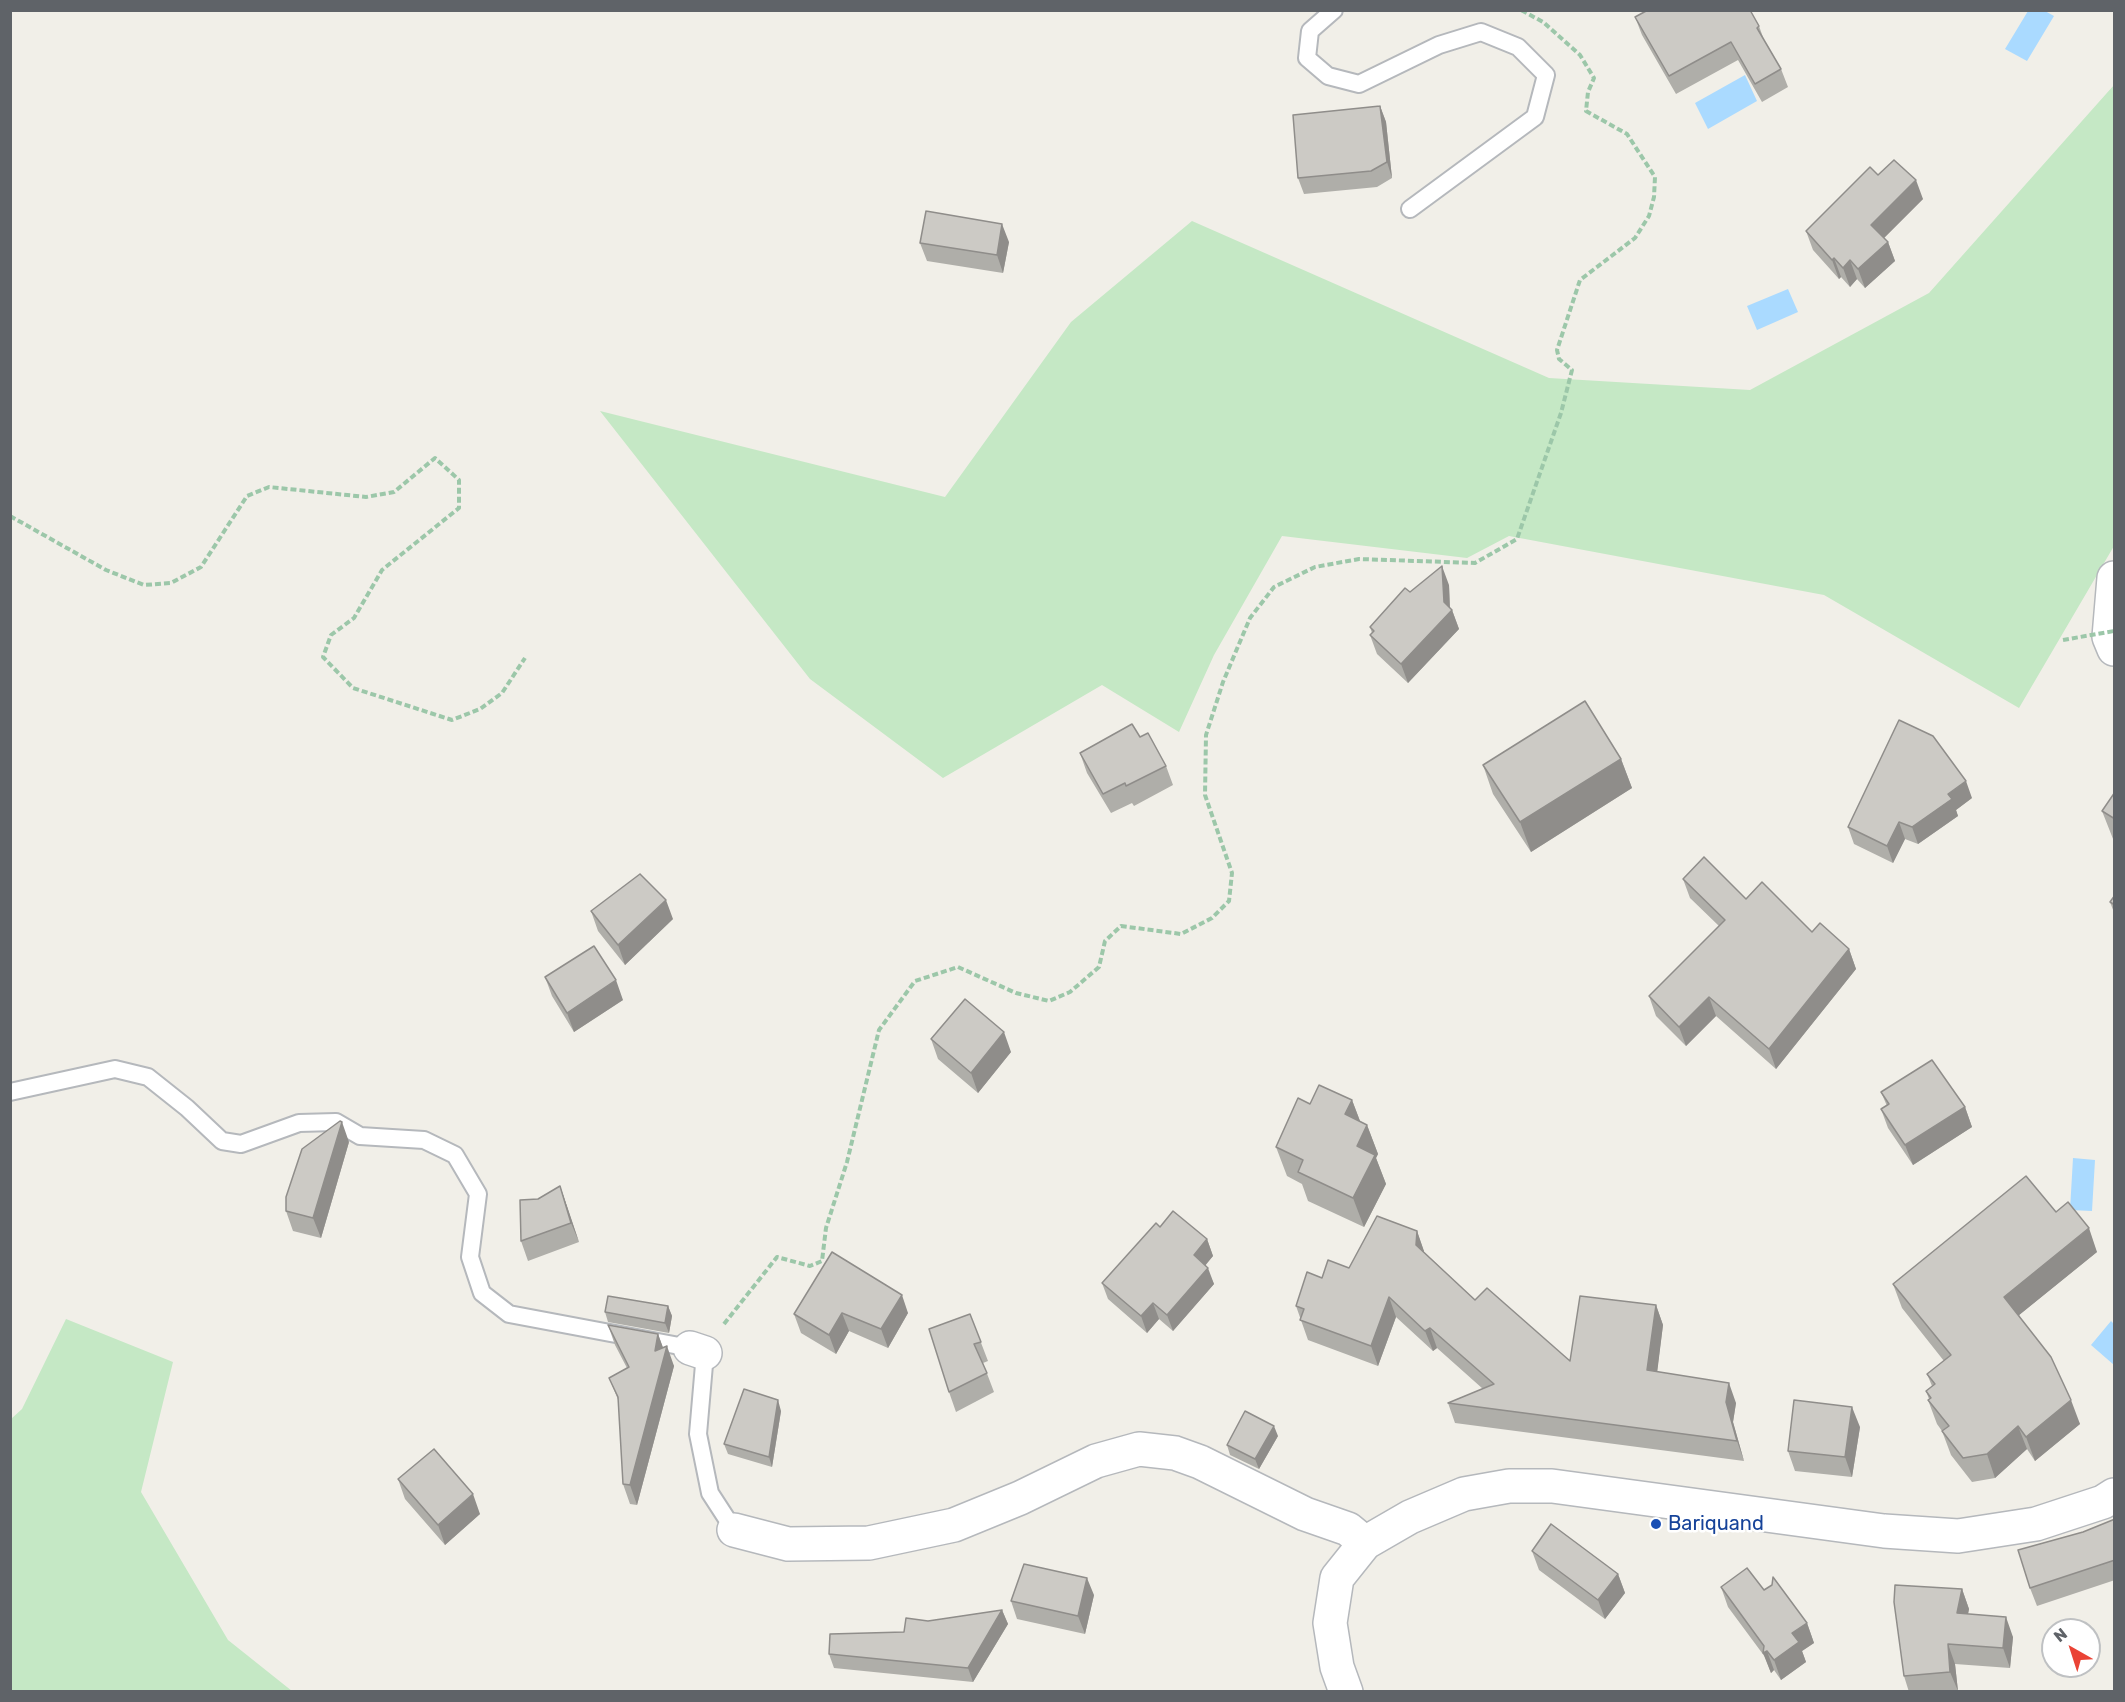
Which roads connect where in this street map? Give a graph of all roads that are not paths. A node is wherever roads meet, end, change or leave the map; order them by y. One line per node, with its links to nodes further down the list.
1 (1334, 10): 2 (lane)
2 (1410, 209)
3 (2115, 579): 4 (street)
4 (2115, 649)
5 (10, 1092): 7 (lane)
6 (2115, 1495): 8 (street)
7 (734, 1530): 8 (street)
8 (1365, 1543): 9 (street)
9 (1346, 1692)

